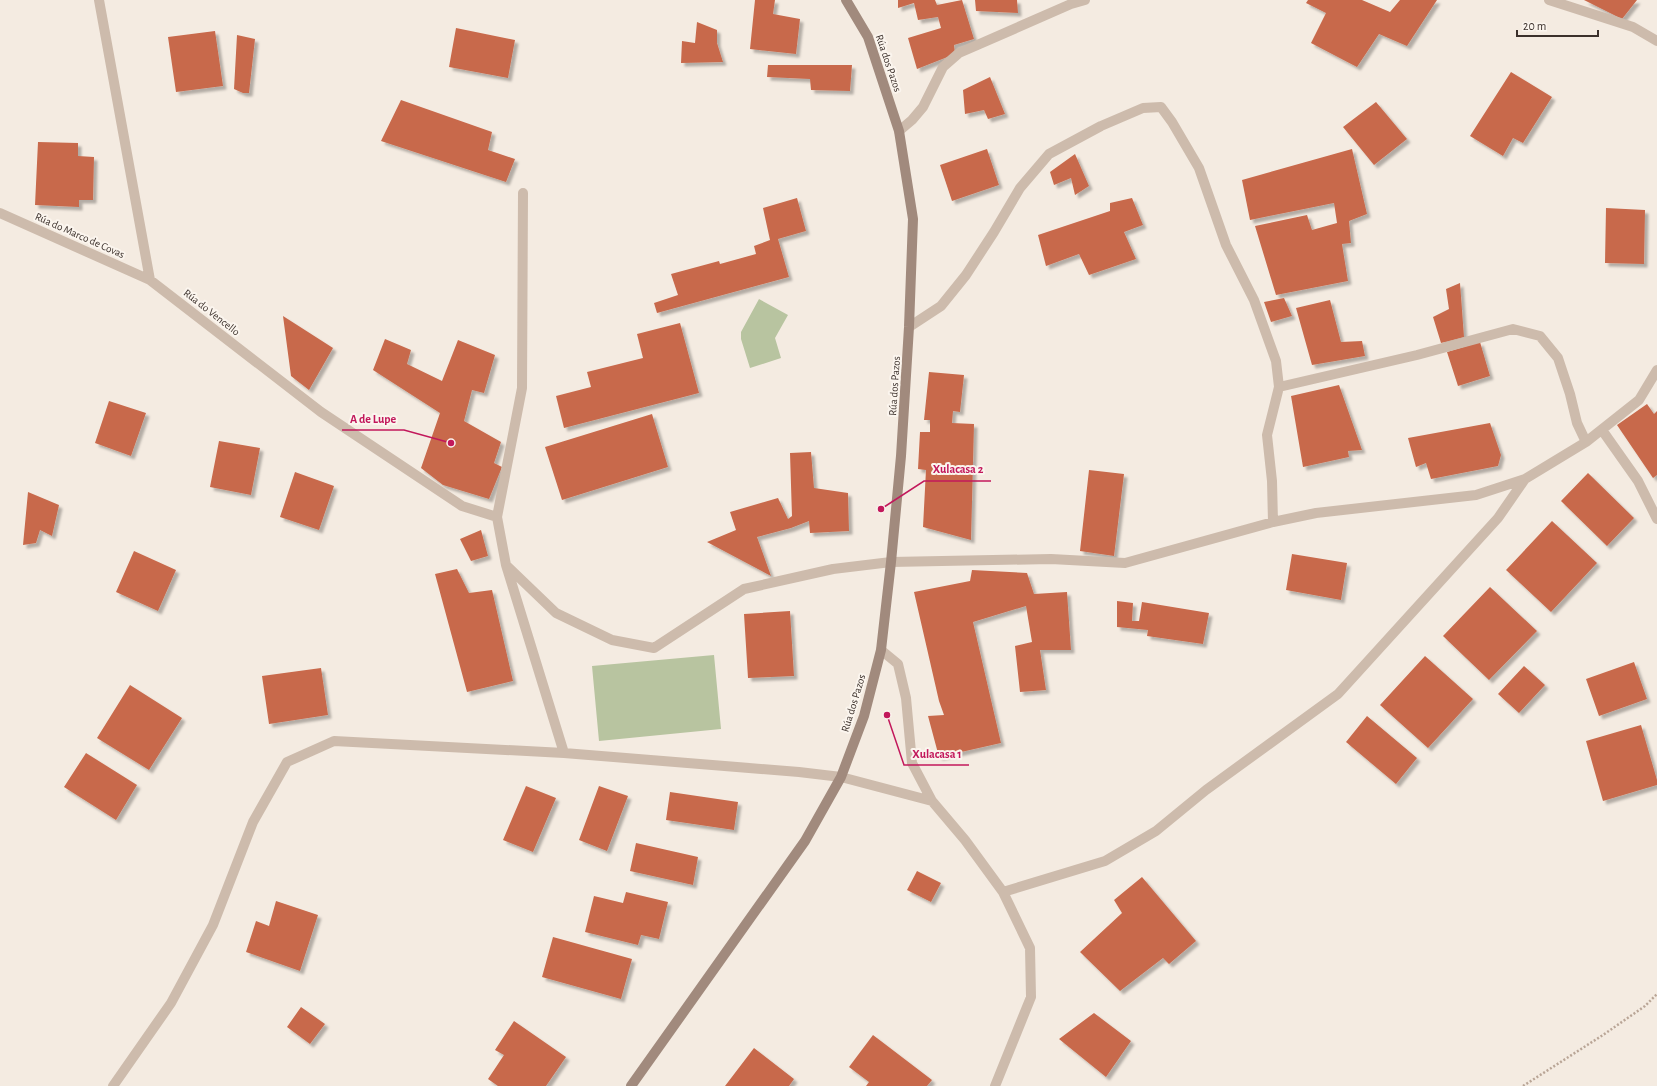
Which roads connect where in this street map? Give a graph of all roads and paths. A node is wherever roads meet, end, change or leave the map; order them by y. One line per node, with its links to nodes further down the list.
1 (99, 0): 9 (street)
2 (846, 0): 6 (street, Rúa dos Pazos)
3 (1085, 0): 6 (street)
4 (1549, 0): 5 (street)
5 (1657, 41)
6 (899, 131): 10 (street, Rúa dos Pazos)
7 (523, 193): 16 (street)
8 (0, 213): 9 (street, Rúa do Marco de Covas)
9 (150, 280): 16 (street, Rúa do Vencello)
10 (910, 327): 12 (street); 19 (street, Rúa dos Pazos)
11 (1657, 370): 13 (street)
12 (1278, 387): 14 (street); 18 (street)
13 (1602, 430): 14 (street); 17 (street)
14 (1586, 442): 15 (street)
15 (1524, 479): 18 (street); 25 (street)
16 (497, 517): 20 (street)
17 (1657, 518)
18 (1273, 522): 19 (street)
19 (891, 562): 20 (street); 21 (street, Rúa dos Pazos)
20 (506, 565): 22 (street)
21 (881, 650): 23 (street, Rúa dos Pazos); 24 (street)
22 (564, 753): 23 (street); 27 (street)
23 (840, 777): 24 (street); 28 (street, Rúa dos Pazos)
24 (932, 801): 25 (street)
25 (1003, 892): 29 (street)
26 (1657, 994): 30 (path)
27 (113, 1086)
28 (631, 1086)
29 (995, 1086)
30 (1523, 1086)

